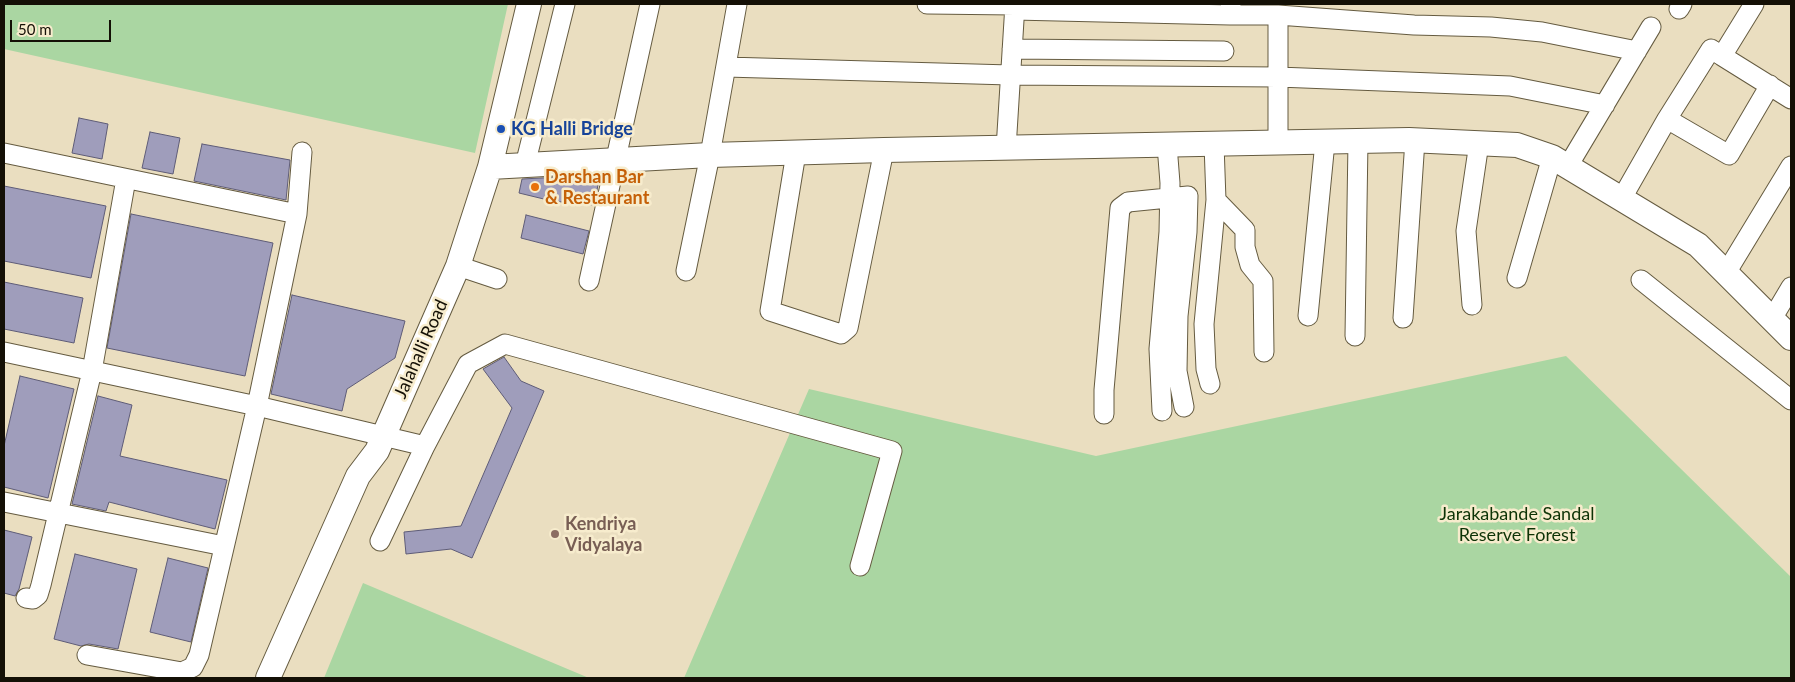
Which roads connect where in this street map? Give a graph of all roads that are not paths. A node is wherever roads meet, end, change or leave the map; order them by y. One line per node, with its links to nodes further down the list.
1 (529, 4): 39 (main road, Jalahalli Road)
2 (565, 4): 37 (street)
3 (650, 4): 35 (street)
4 (736, 4): 15 (street)
5 (927, 4): 7 (street)
6 (1754, 4): 14 (street)
7 (1015, 6): 8 (street); 11 (street)
8 (1230, 10): 9 (street)
9 (1278, 14): 13 (street); 17 (street)
10 (1651, 27): 13 (street)
11 (1012, 49): 12 (street); 16 (street)
12 (1224, 51)
13 (1637, 51): 20 (street)
14 (1722, 56): 18 (street); 21 (street)
15 (726, 68): 16 (street); 34 (street)
16 (1010, 75): 17 (street); 29 (street)
17 (1278, 77): 20 (street); 25 (street)
18 (1770, 85): 19 (street); 21 (street)
19 (1791, 99)
20 (1605, 105): 36 (street)
21 (1667, 119): 42 (street)
22 (1415, 140): 23 (main road); 26 (main road); 55 (street)
23 (1358, 141): 24 (main road); 57 (street)
24 (1325, 142): 25 (main road); 54 (street)
25 (1278, 143): 27 (main road)
26 (1479, 143): 36 (main road); 53 (street)
27 (1214, 144): 28 (main road); 43 (street)
28 (1166, 145): 29 (main road); 41 (street)
29 (1006, 149): 30 (main road)
30 (884, 150): 32 (main road); 32 (street)
31 (302, 152): 44 (street)
32 (796, 153): 34 (main road)
33 (4, 154): 40 (street)
34 (710, 155): 35 (main road); 46 (street)
35 (615, 161): 37 (main road); 51 (street)
36 (1560, 162): 42 (main road); 48 (street)
37 (525, 165): 39 (main road)
38 (1791, 166): 47 (street)
39 (490, 167): 45 (main road, Jalahalli Road)
40 (126, 179): 44 (street); 61 (street)
41 (1169, 197): 65 (street); 66 (street); 67 (street)
42 (1622, 198): 47 (main road)
43 (1216, 200): 60 (street); 62 (street)
44 (297, 214): 64 (street)
45 (458, 266): 49 (street); 68 (main road, Jalahalli Road)
46 (686, 271)
47 (1726, 273): 56 (main road)
48 (1517, 278)
49 (497, 279)
50 (1641, 280): 63 (street)
51 (589, 281)
52 (1791, 287): 56 (street)
53 (1472, 305)
54 (1308, 316)
55 (1403, 318)
56 (1772, 319): 58 (main road)
57 (1356, 336)
58 (1791, 338)
59 (4, 352): 61 (street)
60 (1264, 352)
61 (92, 371): 64 (street); 71 (street)
62 (1210, 384)
63 (1791, 400)
64 (258, 406): 68 (street); 73 (street)
65 (1184, 407)
66 (1162, 411)
67 (1104, 414)
68 (380, 443): 69 (street); 77 (main road, Jalahalli Road); 78 (main road)
69 (425, 446): 72 (street); 74 (street)
70 (4, 502): 71 (street)
71 (57, 513): 73 (street); 75 (street)
72 (380, 541)
73 (224, 546): 76 (street)
74 (860, 566)
75 (26, 598)
76 (87, 655)
77 (268, 678)
78 (284, 678)

